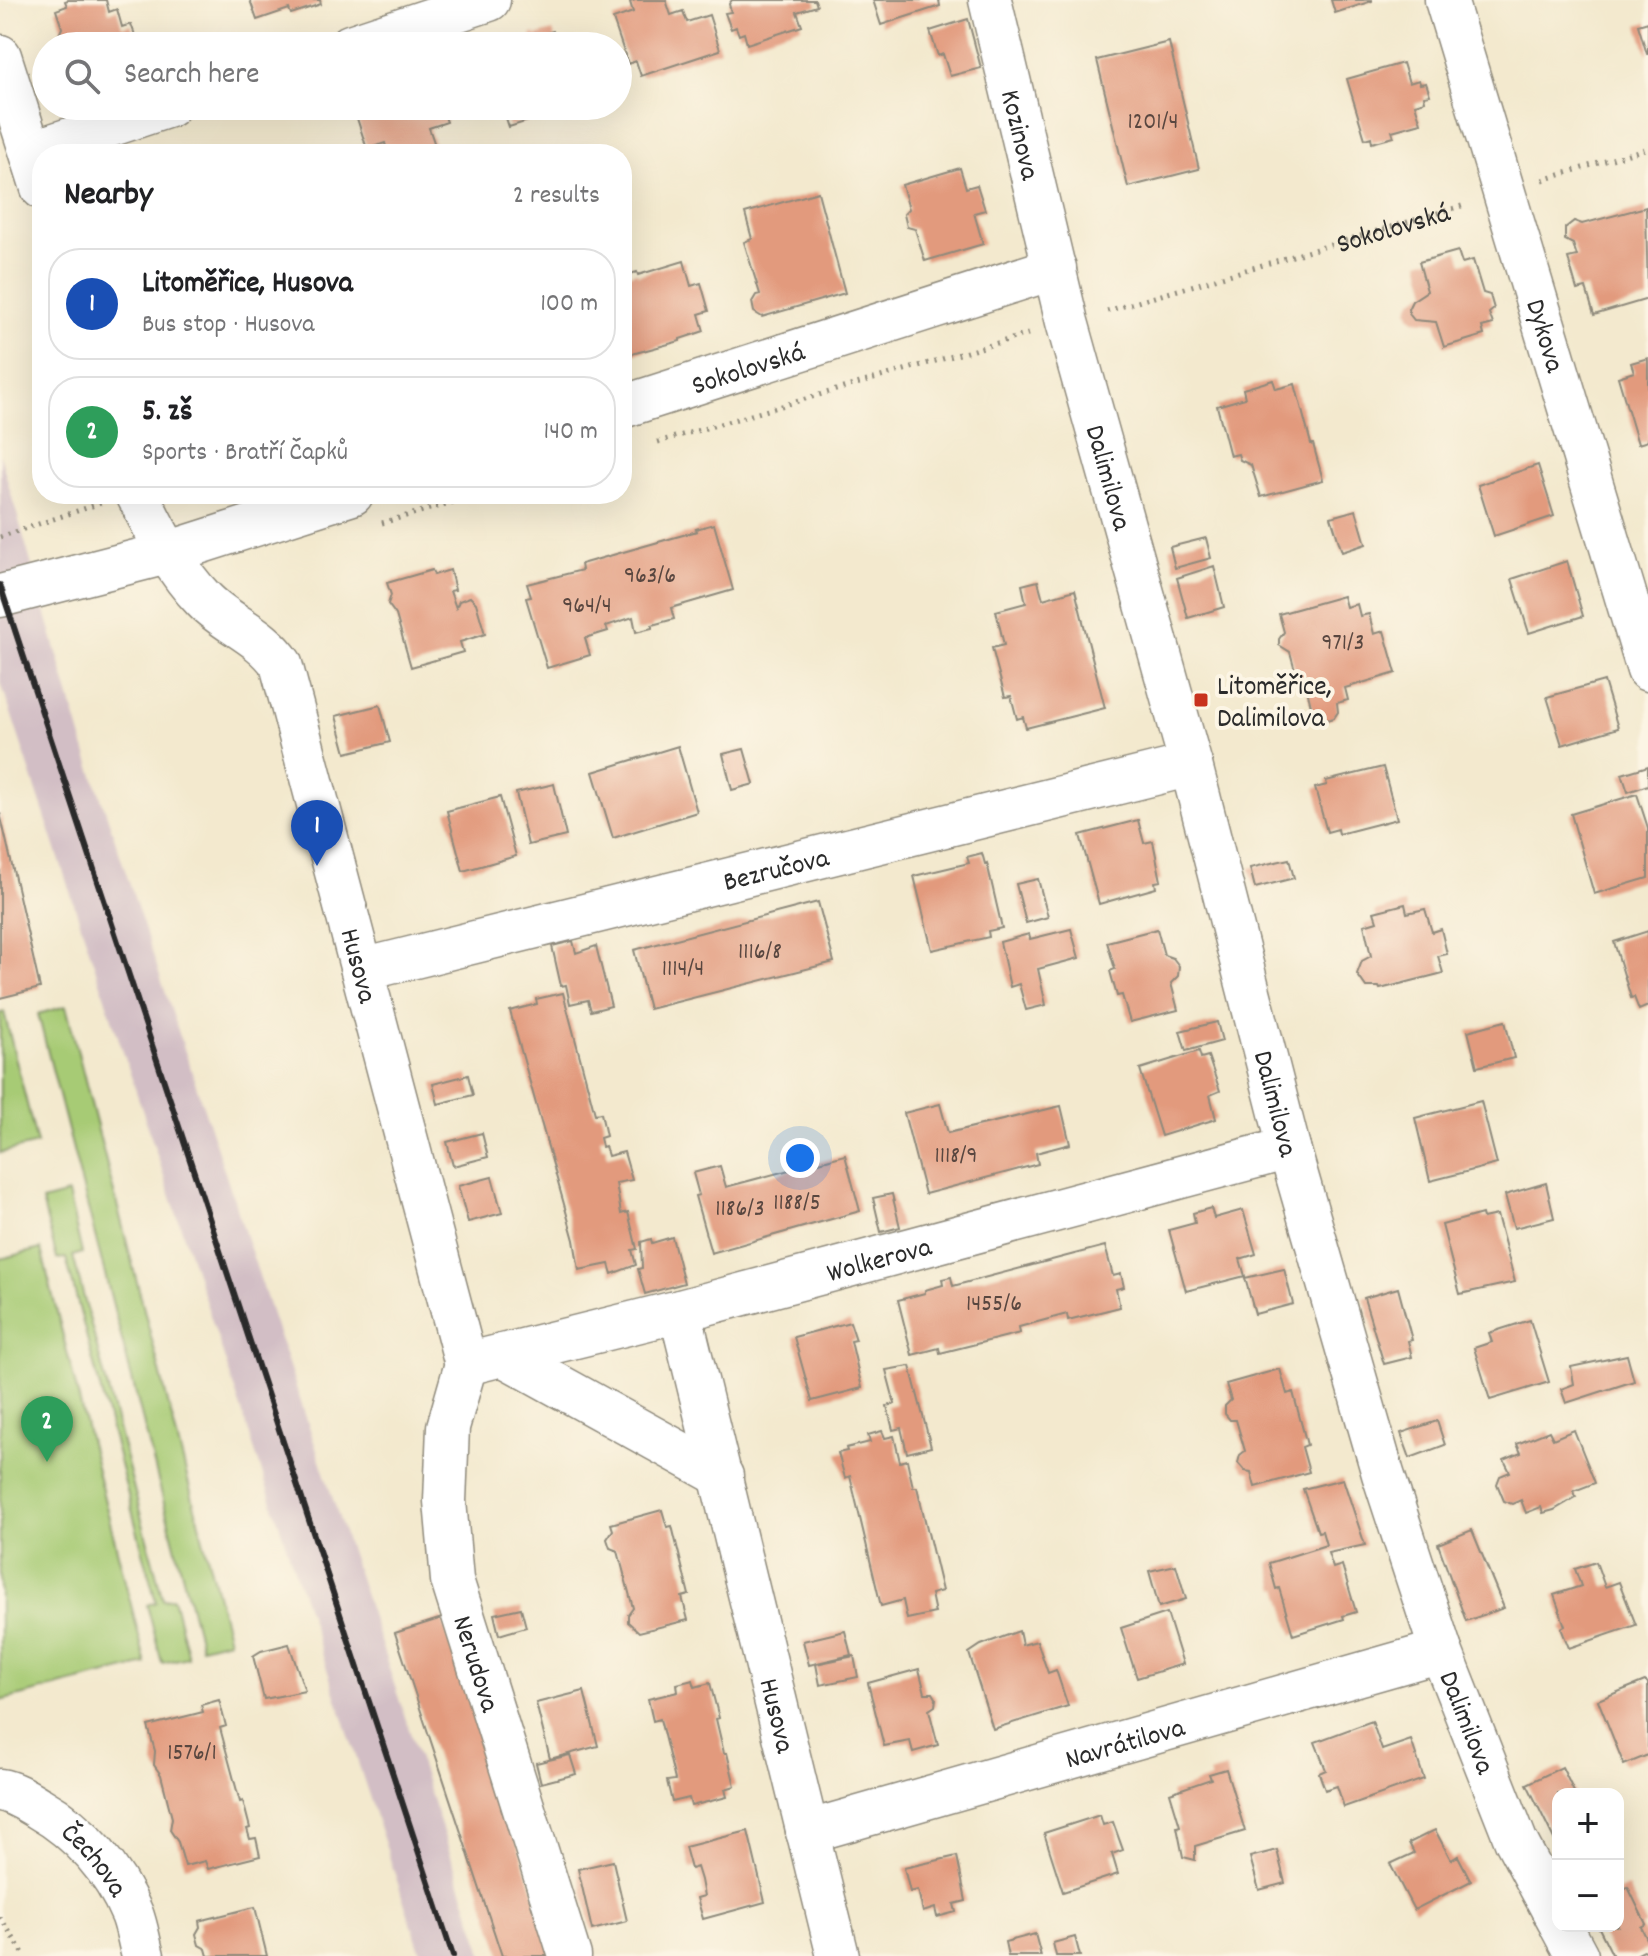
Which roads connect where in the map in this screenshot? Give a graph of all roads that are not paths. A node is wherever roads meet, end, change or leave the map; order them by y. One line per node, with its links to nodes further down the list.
1 (489, 0): 4 (street)
2 (990, 0): 9 (street, Kozinova)
3 (1446, 0): 15 (street, Dykova)
4 (392, 32)
5 (0, 56): 8 (street)
6 (140, 120): 7 (street)
7 (90, 144)
8 (32, 157)
9 (1055, 268): 10 (street, Sokolovská); 16 (street, Dalimilova)
10 (632, 404)
11 (132, 504): 13 (street)
12 (321, 504): 13 (street)
13 (167, 553): 14 (street); 17 (street, Husova)
14 (0, 596)
15 (1648, 670)
16 (1191, 765): 17 (street, Bezručova); 18 (street, Dalimilova)
17 (362, 970): 20 (street, Husova)
18 (1289, 1148): 19 (street, Wolkerova); 22 (street, Dalimilova)
19 (680, 1311): 20 (street, Wolkerova); 21 (street, Husova)
20 (485, 1359): 21 (street); 28 (street, Nerudova)
21 (722, 1476): 24 (street, Husova)
22 (1441, 1651): 24 (street, Navrátilova); 25 (street, Dalimilova)
23 (5, 1791): 27 (street, Čechova)
24 (807, 1832): 29 (street, Husova)
25 (1552, 1909)
26 (1564, 1932): 30 (street)
27 (143, 1956)
28 (570, 1956)
29 (838, 1956)
30 (1577, 1956)

